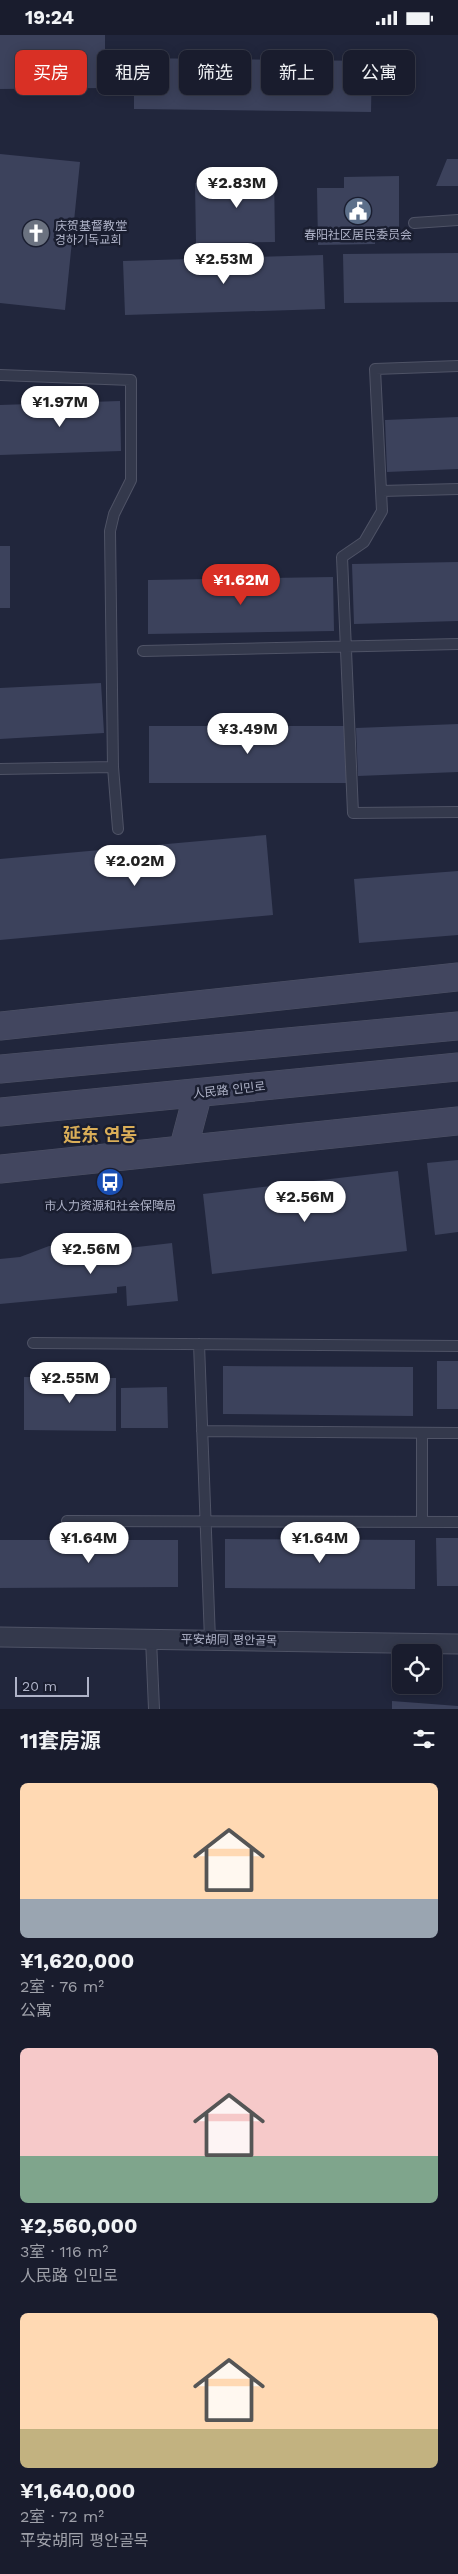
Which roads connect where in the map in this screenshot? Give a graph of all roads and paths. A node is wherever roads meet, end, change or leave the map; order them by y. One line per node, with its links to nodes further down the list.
1 (458, 220): 2 (lane)
2 (414, 223)
3 (458, 366): 6 (lane)
4 (0, 375): 10 (lane)
5 (458, 489): 6 (lane)
6 (381, 491): 8 (lane)
7 (458, 644): 8 (lane)
8 (346, 646): 9 (lane); 12 (lane)
9 (143, 651)
10 (113, 767): 11 (lane); 13 (lane)
11 (0, 769)
12 (458, 812)
13 (118, 829)
14 (458, 977): 15 (main road)
15 (0, 1026)
16 (458, 1026): 18 (main road)
17 (458, 1067): 19 (main road, 人民路 인민로)
18 (0, 1069)
19 (198, 1093): 20 (main road, 人民路 인민로); 22 (main road)
20 (0, 1112)
21 (458, 1121): 22 (main road)
22 (183, 1149): 23 (main road)
23 (0, 1169)
24 (33, 1343): 25 (lane)
25 (199, 1344): 26 (lane); 27 (lane)
26 (458, 1346)
27 (202, 1431): 28 (lane); 31 (lane)
28 (422, 1433): 29 (lane); 32 (lane)
29 (458, 1433)
30 (67, 1521): 31 (lane)
31 (205, 1521): 32 (lane); 36 (lane)
32 (422, 1522): 33 (lane)
33 (458, 1522)
34 (0, 1637): 35 (street, 平安胡同 평안골목)
35 (151, 1639): 36 (street, 平安胡同 평안골목); 38 (lane)
36 (210, 1640): 37 (street, 平安胡同 평안골목)
37 (458, 1644)
38 (154, 1709)

